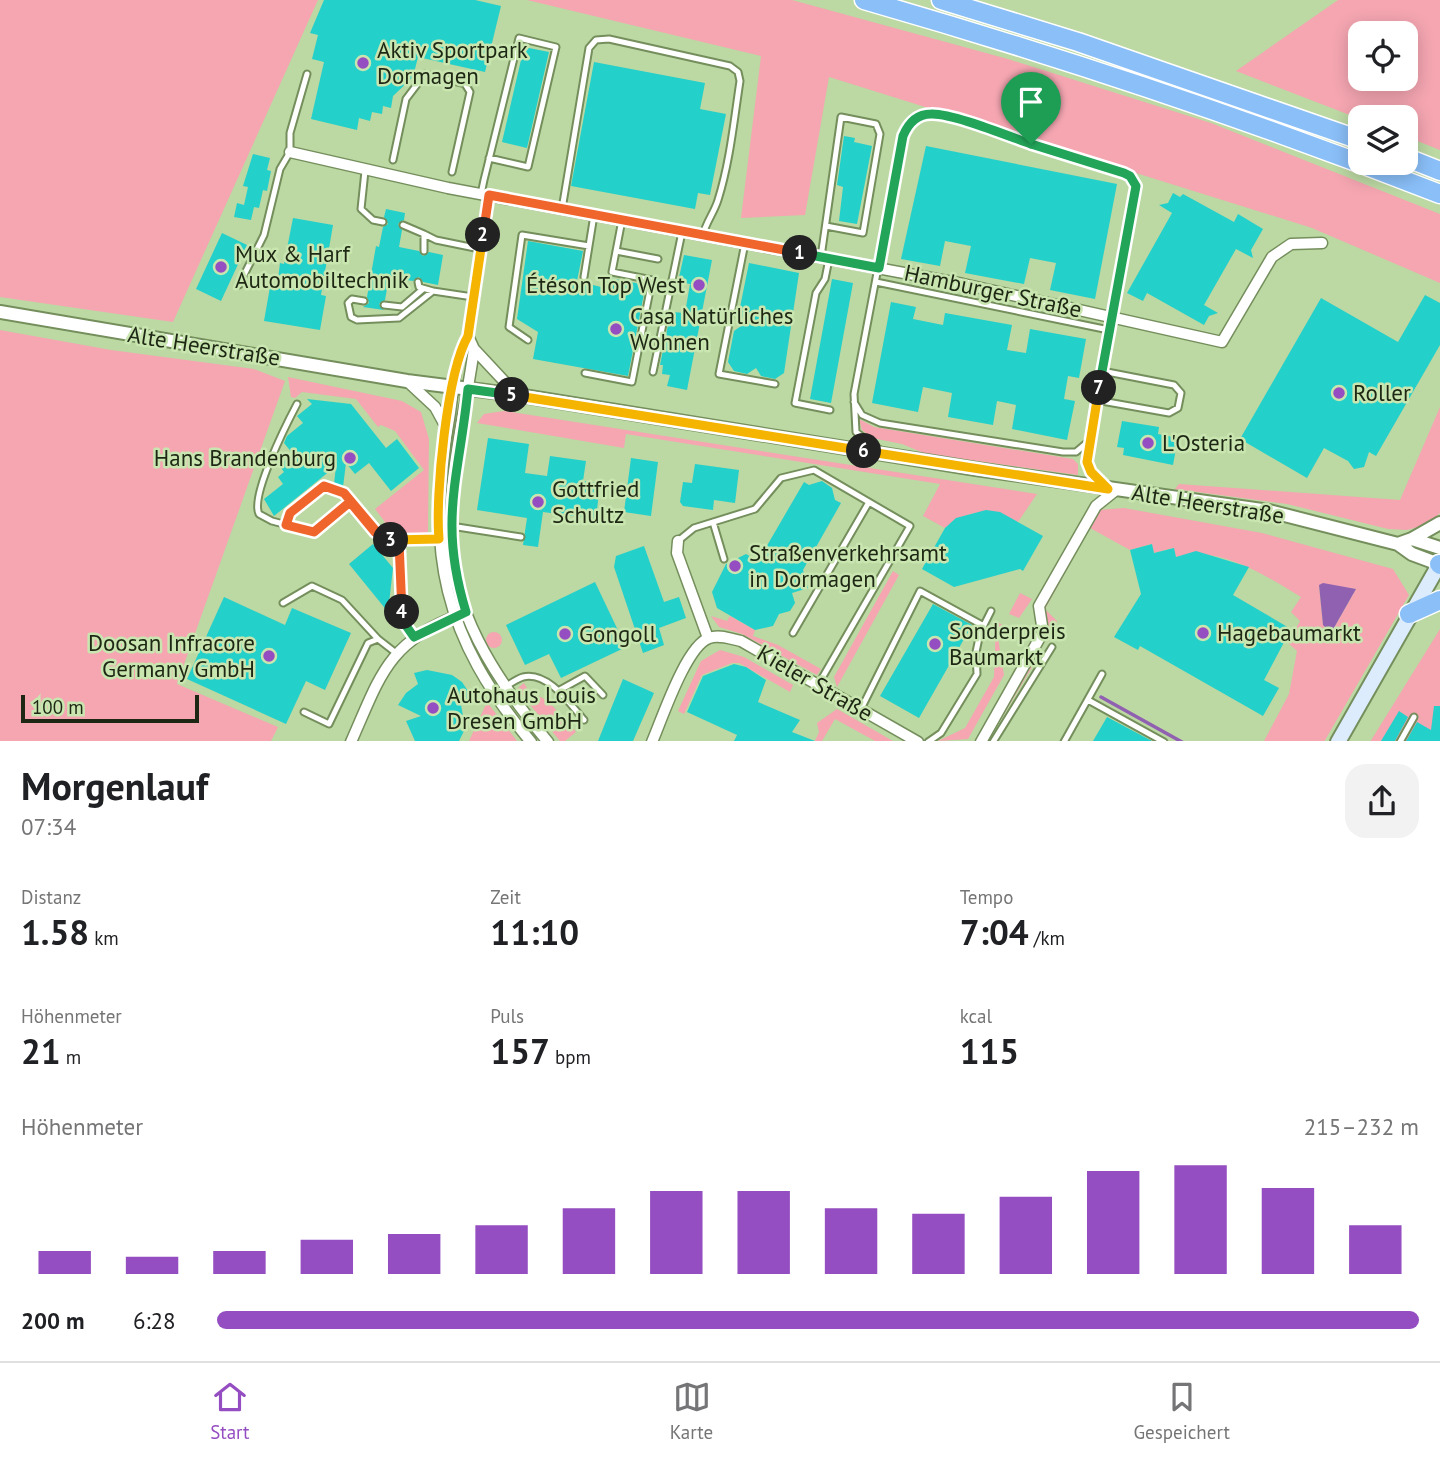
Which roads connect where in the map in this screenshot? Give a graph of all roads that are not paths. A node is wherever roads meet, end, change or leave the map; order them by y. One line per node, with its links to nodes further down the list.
1 (864, 0): 12 (highway)
2 (942, 0): 4 (highway)
3 (307, 74): 5 (lane)
4 (1348, 136)
5 (290, 152): 9 (street, Hamburger Straße); 35 (lane)
6 (489, 158): 6 (lane); 13 (lane)
7 (393, 160): 11 (lane)
8 (1418, 162): 10 (highway)
9 (365, 171): 13 (street, Hamburger Straße); 17 (lane)
10 (1440, 171)
11 (452, 172)
12 (1440, 194)
13 (485, 195): 14 (street, Hamburger Straße); 26 (street)
14 (562, 209): 15 (street, Hamburger Straße); 22 (lane)
15 (594, 215): 16 (street, Hamburger Straße); 25 (lane)
16 (622, 220): 20 (street, Hamburger Straße); 28 (lane)
17 (383, 222)
18 (403, 225): 21 (lane)
19 (826, 226): 19 (lane); 29 (lane)
20 (682, 232): 22 (street, Hamburger Straße); 48 (lane)
21 (424, 234): 26 (lane); 27 (lane)
22 (703, 235): 23 (street, Hamburger Straße)
23 (745, 243): 29 (street, Hamburger Straße); 51 (lane)
24 (1322, 243): 42 (street, Hamburger Straße)
25 (589, 246): 32 (lane); 45 (lane)
26 (480, 249): 38 (street)
27 (424, 251)
28 (616, 251): 30 (lane); 49 (lane)
29 (825, 258): 31 (street, Hamburger Straße); 58 (lane)
30 (659, 259)
31 (879, 268): 34 (lane); 42 (street, Hamburger Straße); 42 (lane)
32 (584, 277)
33 (418, 282): 36 (lane)
34 (876, 282): 43 (lane); 56 (lane)
35 (239, 285)
36 (423, 289): 37 (lane); 40 (lane)
37 (433, 291): 38 (lane); 39 (lane)
38 (473, 297): 44 (street)
39 (364, 301)
40 (384, 305)
41 (0, 312): 50 (street, Alte Heerstraße)
42 (1112, 316): 43 (lane)
43 (1109, 330): 47 (lane)
44 (468, 336): 46 (street); 52 (street)
45 (528, 340)
46 (474, 349): 53 (street); 54 (street)
47 (1102, 371): 55 (lane); 55 (lane)
48 (653, 372)
49 (585, 373)
50 (407, 381): 52 (street, Alte Heerstraße); 59 (street)
51 (775, 384)
52 (453, 387): 53 (street, Alte Heerstraße); 59 (street)
53 (468, 389): 54 (street, Alte Heerstraße); 69 (street)
54 (517, 395): 61 (street, Alte Heerstraße)
55 (1096, 400): 60 (lane)
56 (854, 402): 60 (lane); 61 (lane)
57 (297, 404): 68 (lane)
58 (830, 410)
59 (447, 429): 67 (street)
60 (1089, 441): 62 (lane)
61 (898, 457): 62 (street, Alte Heerstraße)
62 (1112, 490): 76 (street, Alte Heerstraße); 110 (street)
63 (350, 502): 68 (lane); 68 (lane); 75 (lane)
64 (869, 502): 65 (lane); 87 (lane); 94 (lane)
65 (713, 522): 74 (lane); 78 (lane)
66 (1440, 523): 72 (street)
67 (438, 524): 69 (lane); 73 (street)
68 (286, 525)
69 (449, 526): 70 (lane); 71 (street)
70 (521, 537)
71 (450, 538): 73 (lane); 83 (street)
72 (1412, 538): 76 (street); 77 (street)
73 (439, 539): 75 (lane); 85 (street)
74 (678, 541): 89 (street)
75 (399, 542): 88 (lane)
76 (1398, 544): 79 (street, Alte Heerstraße)
77 (1440, 548)
78 (724, 559)
79 (1440, 564): 84 (main road)
80 (1440, 600): 84 (highway)
81 (282, 603): 90 (lane)
82 (991, 611): 86 (lane)
83 (466, 612): 85 (street); 95 (street)
84 (1409, 614): 114 (main road)
85 (454, 617): 88 (street); 97 (street)
86 (982, 625): 100 (lane); 109 (lane)
87 (793, 633)
88 (414, 637): 92 (street)
89 (708, 638): 94 (street, Kieler Straße); 107 (street)
90 (378, 639): 92 (lane); 101 (lane)
91 (1052, 647): 111 (lane)
92 (396, 653): 104 (street)
93 (1102, 674): 99 (lane)
94 (818, 685): 100 (street, Kieler Straße)
95 (505, 688): 96 (lane); 97 (lane); 106 (street)
96 (558, 691): 98 (lane); 103 (lane)
97 (494, 695): 105 (street)
98 (603, 695)
99 (1088, 700): 112 (lane); 113 (lane)
100 (861, 709): 108 (street, Kieler Straße)
101 (304, 712)
102 (1414, 717): 115 (lane)
103 (584, 720)
104 (351, 741)
105 (531, 741)
106 (548, 741)
107 (652, 741)
108 (915, 741)
109 (928, 741)
110 (981, 741)
111 (993, 741)
112 (1064, 741)
113 (1164, 741)
114 (1338, 741)
115 (1400, 741)

